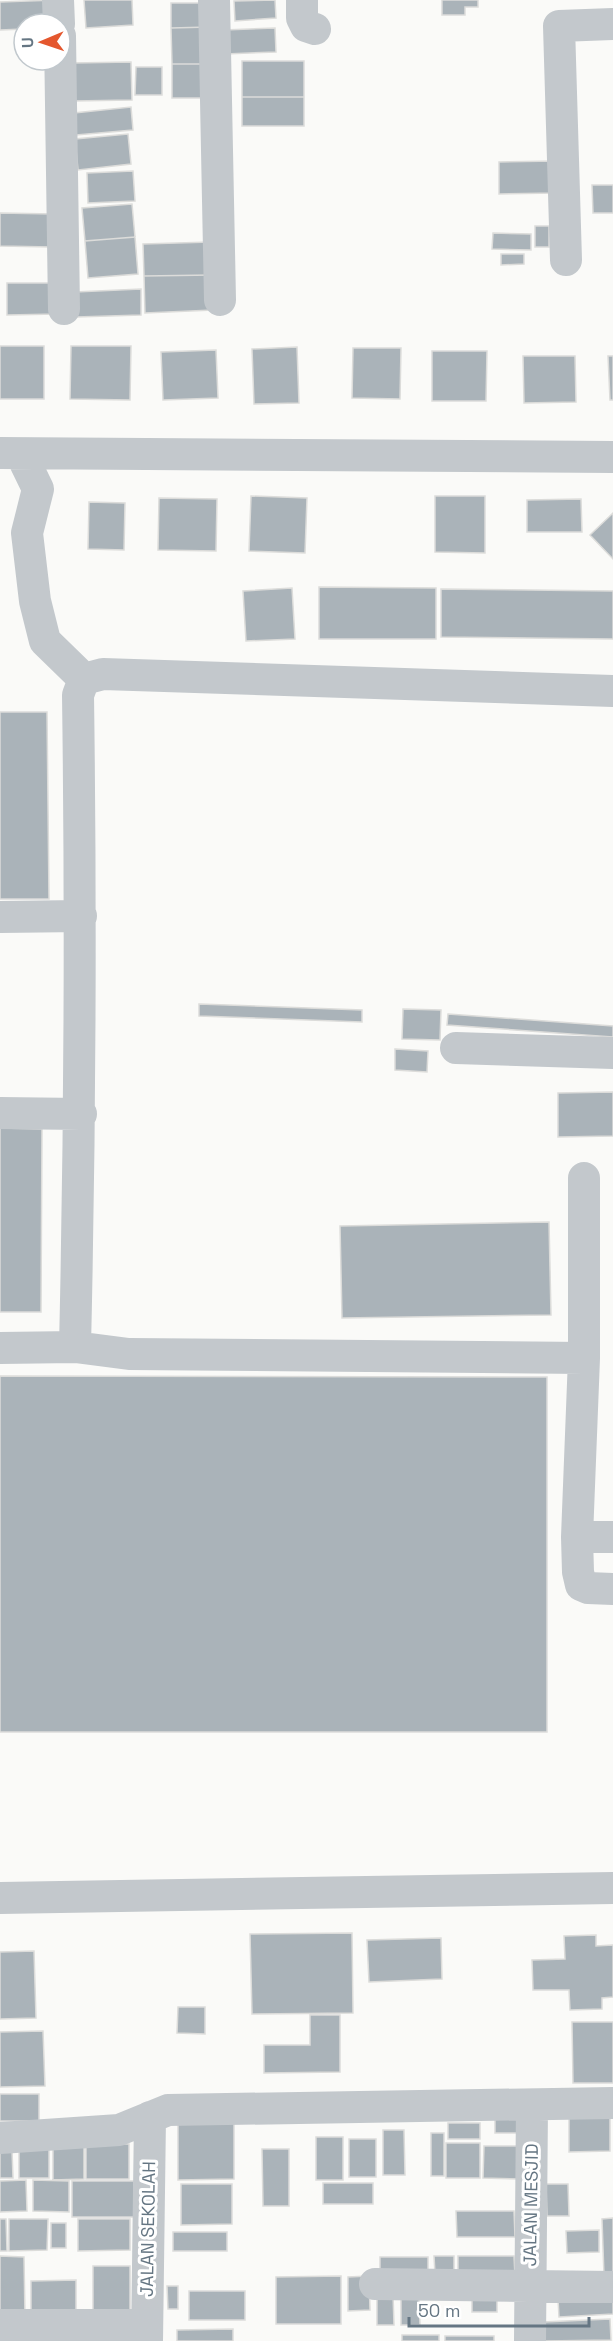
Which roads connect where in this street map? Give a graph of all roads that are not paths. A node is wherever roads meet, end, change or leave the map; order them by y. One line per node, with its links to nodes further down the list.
1 (214, 0): 7 (street)
2 (302, 0): 4 (street)
3 (613, 24): 6 (street)
4 (315, 29)
5 (61, 72): 8 (street)
6 (566, 260)
7 (220, 300)
8 (64, 309)
9 (11, 454): 10 (street); 12 (street)
10 (67, 454): 11 (street); 12 (street)
11 (613, 457)
12 (38, 489): 13 (street)
13 (84, 679): 14 (street); 15 (street)
14 (613, 691)
15 (81, 916): 16 (street); 20 (street)
16 (0, 917)
17 (456, 1048): 18 (street)
18 (613, 1053)
19 (0, 1113): 20 (street)
20 (81, 1114): 22 (street)
21 (584, 1178): 24 (street)
22 (75, 1347): 23 (street); 24 (street)
23 (0, 1348)
24 (584, 1358): 25 (street)
25 (577, 1537): 26 (street); 27 (street)
26 (613, 1537)
27 (613, 1589)
28 (613, 1888): 29 (street)
29 (0, 1898)
30 (613, 2103): 31 (street)
31 (532, 2105): 32 (street); 35 (street, JALAN MESJID)
32 (150, 2117): 33 (street); 38 (street, JALAN SEKOLAH)
33 (0, 2138)
34 (375, 2284): 35 (street)
35 (531, 2285): 36 (street); 39 (street, JALAN MESJID)
36 (613, 2287)
37 (0, 2325): 38 (street)
38 (147, 2333)
39 (530, 2341)

